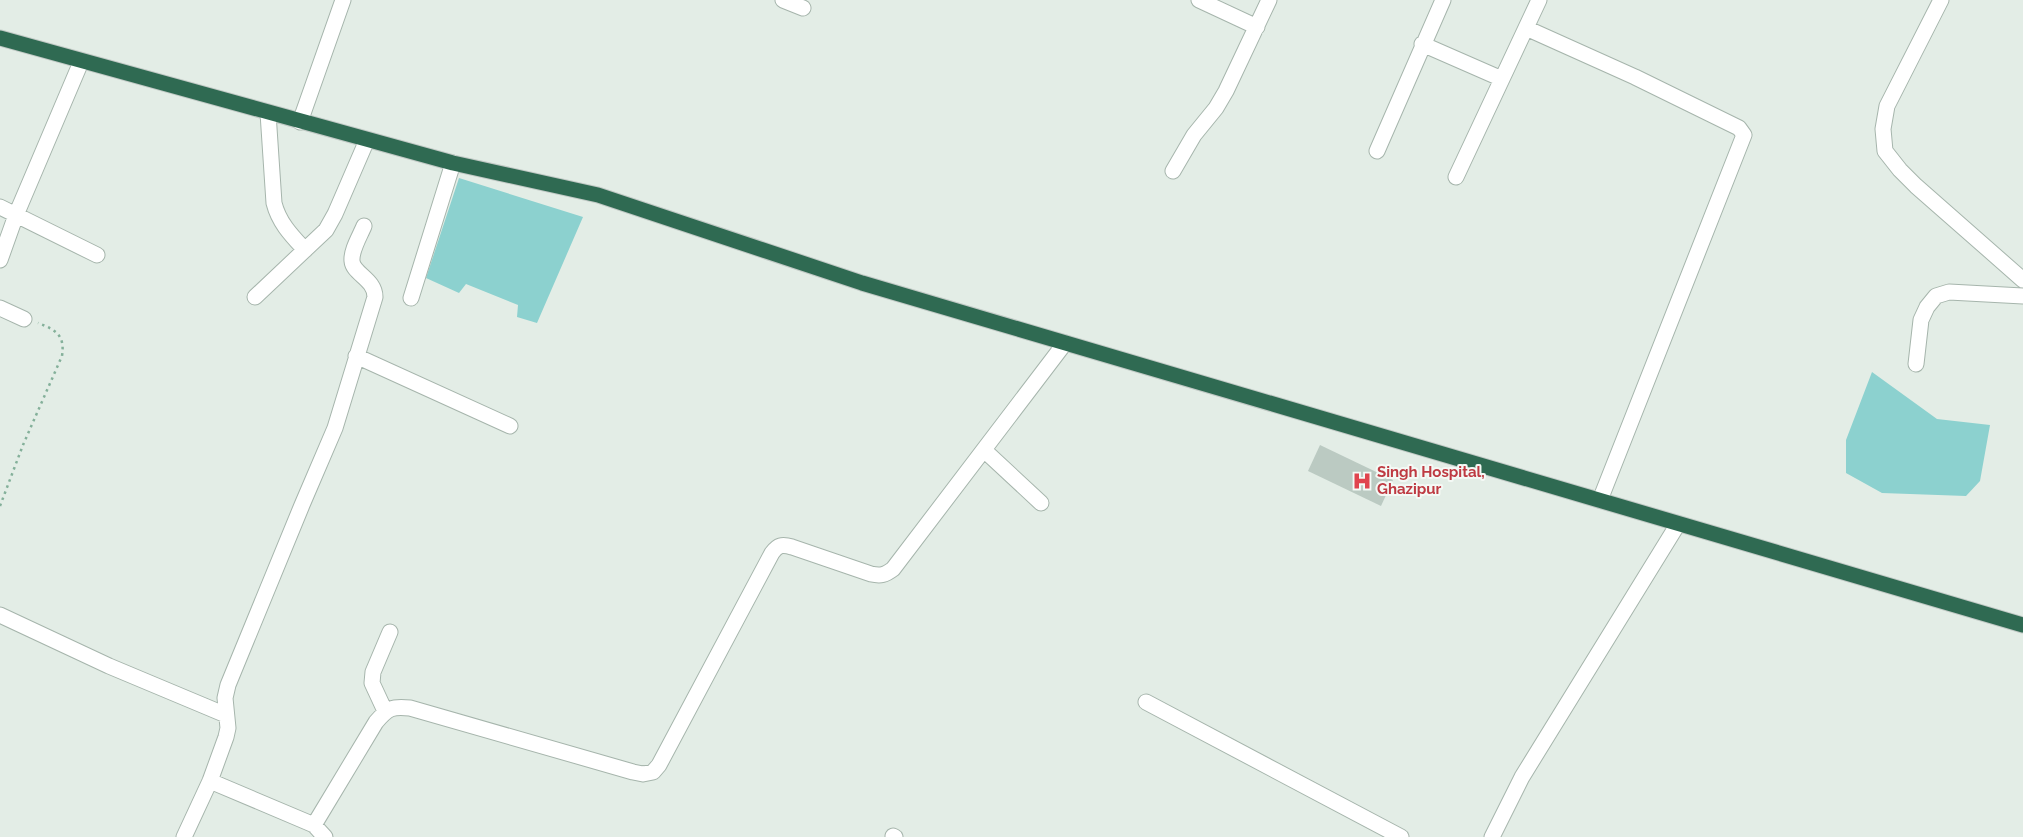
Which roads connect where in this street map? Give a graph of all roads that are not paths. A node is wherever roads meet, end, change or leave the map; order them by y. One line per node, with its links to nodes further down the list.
1 (343, 0): 16 (street)
2 (783, 0): 8 (street)
3 (1199, 0): 9 (street)
4 (1269, 0): 9 (street)
5 (1443, 0): 12 (street)
6 (1539, 0): 10 (street)
7 (1941, 0): 28 (street)
8 (803, 8)
9 (1256, 27): 20 (street)
10 (1526, 28): 14 (street); 39 (street)
11 (0, 38): 13 (highway)
12 (1422, 44): 14 (street); 18 (street)
13 (81, 62): 15 (highway); 23 (street)
14 (1502, 79): 21 (street)
15 (268, 113): 16 (highway); 25 (street)
16 (300, 122): 17 (highway)
17 (367, 140): 19 (highway); 25 (street)
18 (1377, 151)
19 (452, 163): 31 (street); 34 (highway)
20 (1173, 171)
21 (1456, 177)
22 (0, 207): 23 (street)
23 (16, 215): 26 (street); 27 (street)
24 (364, 226): 35 (street)
25 (305, 250): 30 (street)
26 (97, 255)
27 (0, 260)
28 (2023, 280)
29 (2023, 296): 36 (street)
30 (255, 298)
31 (411, 298)
32 (0, 308): 33 (street)
33 (24, 319)
34 (1065, 343): 38 (street); 39 (highway)
35 (356, 356): 37 (street); 47 (street)
36 (1916, 364)
37 (510, 426)
38 (984, 450): 40 (street); 46 (street)
39 (1600, 500): 41 (highway)
40 (1041, 503)
41 (1678, 524): 43 (highway); 53 (street)
42 (0, 615): 47 (street)
43 (2023, 625)
44 (390, 632): 46 (street)
45 (1146, 702): 52 (street)
46 (385, 711): 49 (street)
47 (226, 715): 48 (street)
48 (210, 781): 49 (street); 50 (street)
49 (314, 825): 51 (street)
50 (184, 837)
51 (325, 837)
52 (1400, 837)
53 (1492, 837)

